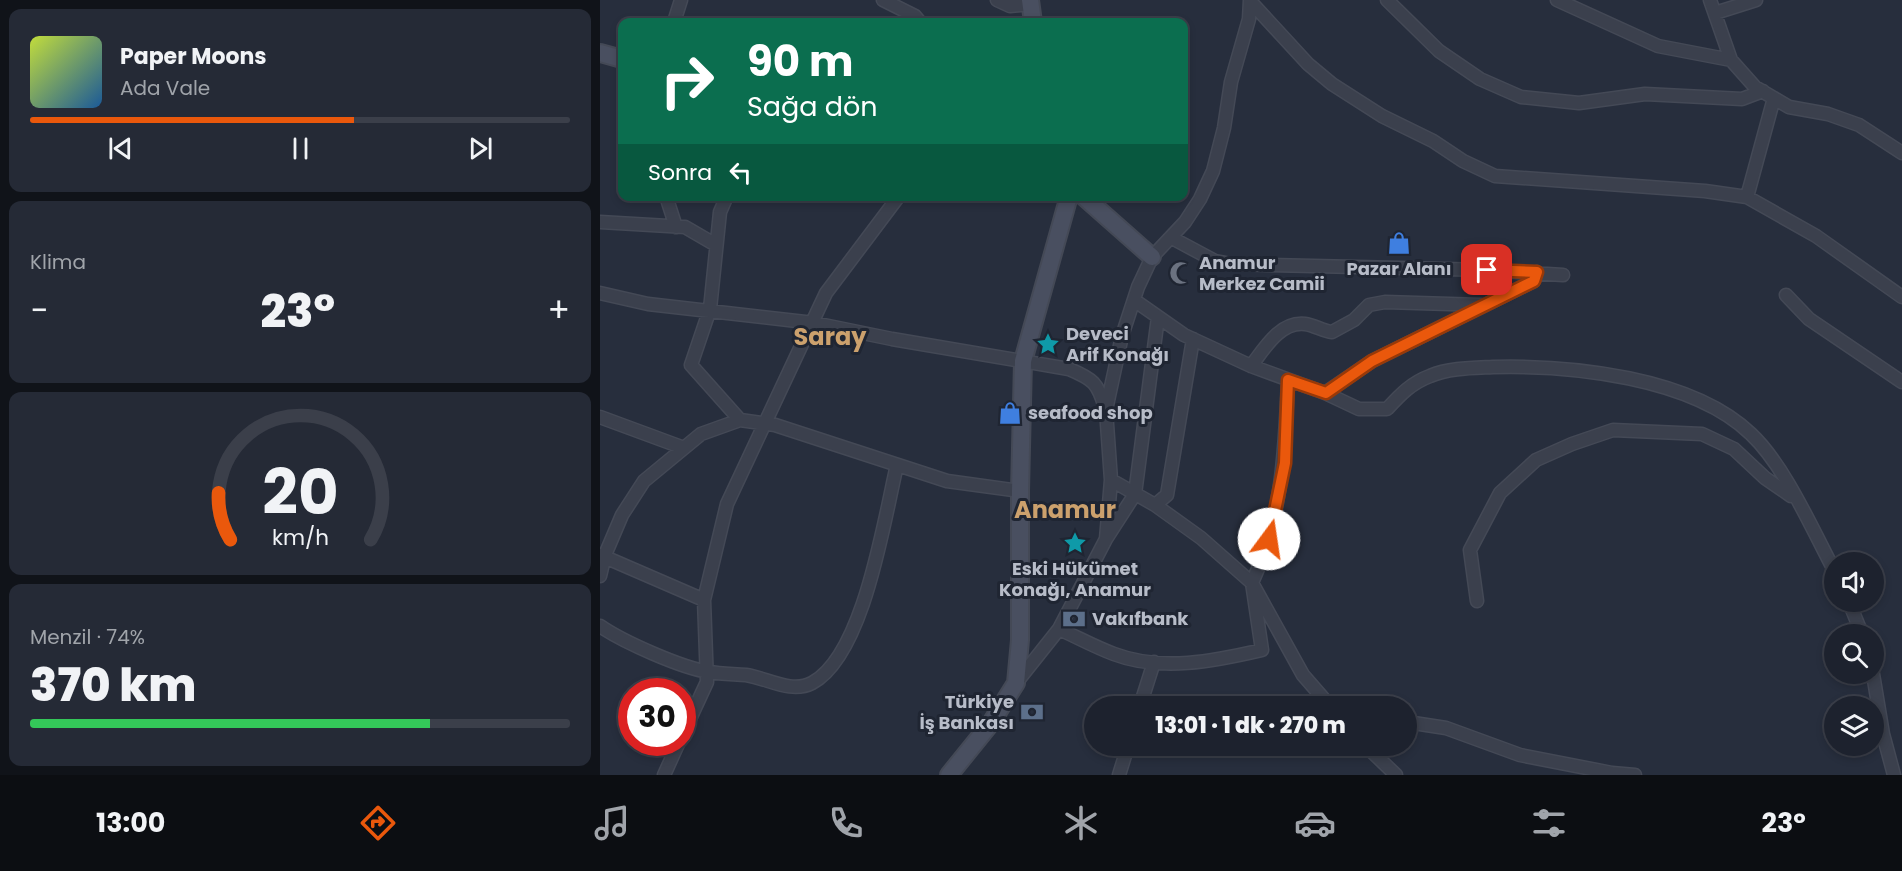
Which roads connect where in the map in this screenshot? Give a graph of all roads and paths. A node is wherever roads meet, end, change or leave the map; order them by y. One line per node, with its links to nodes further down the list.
1 (681, 0): 11 (street)
2 (883, 0): 12 (street)
3 (997, 0): 9 (street)
4 (1250, 0): 20 (street); 28 (street)
5 (1387, 0): 17 (street)
6 (1557, 0): 16 (street)
7 (1710, 0): 10 (street)
8 (1756, 0): 10 (street)
9 (1031, 2): 13 (street)
10 (1715, 13): 16 (street)
11 (675, 18)
12 (917, 18)
13 (1033, 18)
14 (600, 53): 15 (street)
15 (618, 58)
16 (1731, 60): 17 (street)
17 (1762, 91): 18 (street)
18 (1774, 98): 19 (street); 20 (street)
19 (1902, 153)
20 (1747, 197): 35 (street)
21 (667, 201): 27 (street)
22 (725, 201): 29 (street)
23 (895, 201): 40 (street)
24 (1068, 201): 42 (street)
25 (1089, 201): 30 (street)
26 (600, 222): 27 (street)
27 (675, 227): 29 (street)
28 (1172, 238): 30 (street); 31 (street)
29 (716, 246): 38 (street)
30 (1152, 257): 36 (street)
31 (1537, 272): 32 (street); 37 (street)
32 (1563, 275)
33 (600, 293): 38 (street)
34 (1786, 295): 45 (street)
35 (1902, 297)
36 (1134, 300): 39 (street); 47 (street)
37 (1482, 305): 43 (street); 46 (street)
38 (710, 309): 40 (street); 49 (street)
39 (1158, 317): 41 (street); 55 (street)
40 (814, 323): 42 (street); 50 (street)
41 (1193, 339): 43 (street); 57 (street)
42 (1023, 361): 47 (street); 54 (street)
43 (1251, 366): 44 (street)
44 (1288, 380): 46 (street); 62 (street)
45 (1902, 382)
46 (1326, 393): 56 (street)
47 (1106, 411): 53 (street)
48 (600, 417): 51 (street)
49 (740, 420): 50 (street); 51 (street)
50 (764, 423): 52 (street); 63 (street)
51 (684, 448): 60 (street)
52 (897, 465): 54 (street); 68 (street)
53 (1111, 480): 55 (street); 58 (street)
54 (1020, 491): 69 (street)
55 (1135, 494): 57 (street); 58 (street)
56 (1794, 498): 59 (street); 64 (street)
57 (1155, 505): 62 (street)
58 (1106, 539): 66 (street)
59 (1824, 552)
60 (602, 555): 61 (street); 63 (street)
61 (600, 576)
62 (1252, 583): 67 (street); 72 (street)
63 (704, 600): 68 (street)
64 (1477, 601)
65 (600, 626): 68 (street)
66 (1059, 628): 67 (street); 69 (street)
67 (1154, 662): 71 (street)
68 (707, 672): 73 (street)
69 (1016, 683): 79 (street)
70 (1875, 684): 83 (street)
71 (1143, 696)
72 (1321, 696)
73 (696, 706)
74 (1417, 724): 82 (street)
75 (673, 756): 78 (street)
76 (1125, 756): 80 (street)
77 (1376, 756): 81 (street)
78 (664, 775)
79 (949, 775)
80 (1119, 775)
81 (1396, 775)
82 (1635, 775)
83 (1894, 775)

